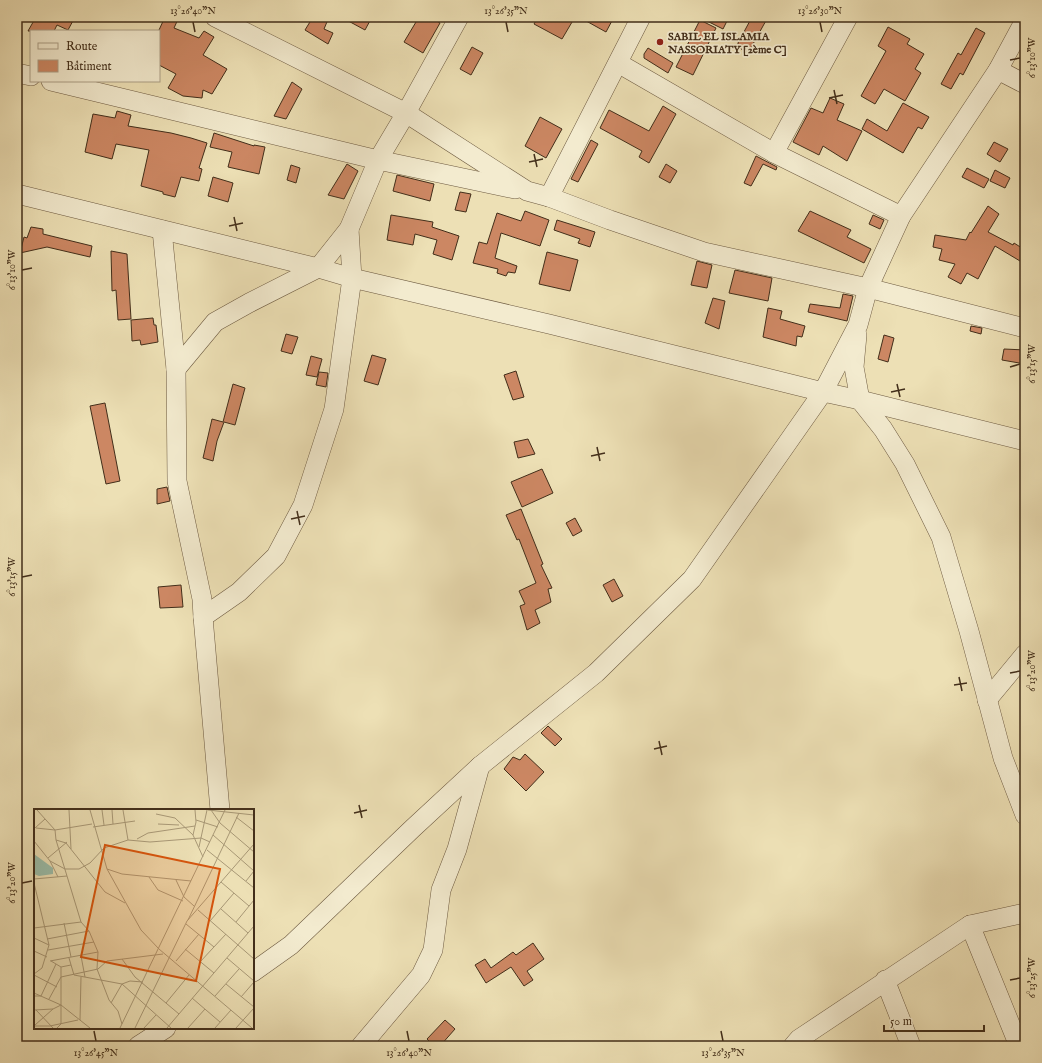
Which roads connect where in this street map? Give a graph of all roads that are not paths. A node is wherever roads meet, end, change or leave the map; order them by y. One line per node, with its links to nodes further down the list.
1 (215, 17): 12 (street)
2 (460, 17): 12 (street)
3 (641, 17): 6 (street)
4 (848, 17): 13 (street)
5 (1025, 20): 7 (street)
6 (618, 62): 13 (street); 17 (street)
7 (998, 70): 11 (street); 18 (street)
8 (17, 73): 9 (street)
9 (30, 76)
10 (55, 82): 14 (street)
11 (1025, 84)
12 (406, 113): 14 (street); 15 (street)
13 (774, 153): 18 (street)
14 (378, 160): 15 (street); 19 (street)
15 (527, 191): 17 (street)
16 (17, 194): 20 (street)
17 (549, 197): 23 (street)
18 (901, 216): 23 (street)
19 (349, 229): 21 (street); 22 (street)
20 (162, 230): 21 (street); 26 (street)
21 (318, 268): 22 (street); 26 (street)
22 (352, 278): 27 (street); 30 (street)
23 (868, 288): 24 (street); 25 (street)
24 (858, 325): 27 (street); 28 (street)
25 (1025, 328)
26 (176, 369): 30 (street)
27 (823, 392): 28 (street); 33 (street)
28 (860, 400): 29 (street); 32 (street)
29 (1025, 440)
30 (203, 617): 34 (street)
31 (1025, 654): 32 (street)
32 (987, 700): 35 (street)
33 (480, 766): 38 (street); 43 (street)
34 (220, 809)
35 (1025, 815)
36 (1025, 913): 37 (street)
37 (970, 924): 39 (street); 45 (street)
38 (254, 971)
39 (885, 980): 41 (street); 44 (street)
40 (164, 1029): 42 (street)
41 (798, 1044)
42 (138, 1046)
43 (361, 1046)
44 (911, 1046)
45 (1019, 1046)

